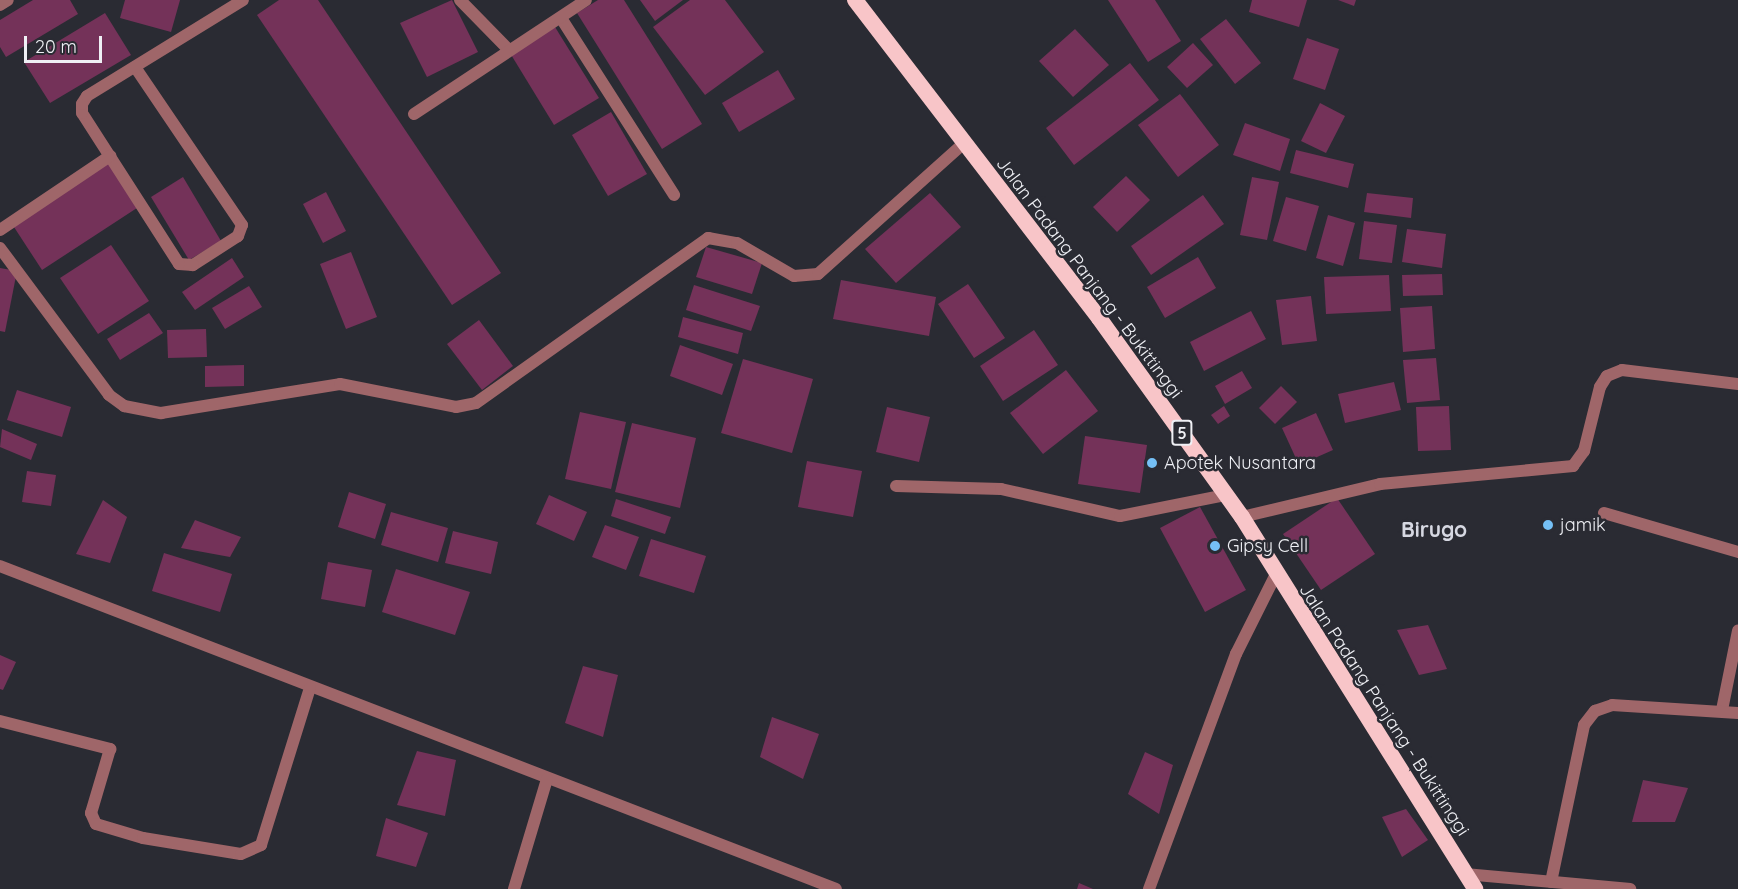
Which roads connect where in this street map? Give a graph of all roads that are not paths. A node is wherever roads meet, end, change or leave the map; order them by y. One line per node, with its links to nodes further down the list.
1 (8, 0): 6 (street)
2 (243, 0): 9 (street)
3 (460, 0): 8 (street)
4 (586, 0): 7 (street)
5 (855, 0): 11 (highway, Jalan Padang Panjang - Bukittinggi / 5)
6 (0, 4)
7 (561, 18): 8 (street); 13 (street)
8 (509, 50): 10 (street)
9 (135, 67): 12 (street); 12 (street)
10 (414, 114)
11 (962, 145): 15 (street); 18 (highway, Jalan Padang Panjang - Bukittinggi / 5)
12 (110, 156): 14 (street)
13 (674, 195)
14 (0, 230)
15 (0, 248)
16 (1738, 384): 20 (street)
17 (896, 486): 18 (street)
18 (1225, 495): 20 (highway, Jalan Padang Panjang - Bukittinggi / 5)
19 (1604, 513): 21 (street)
20 (1242, 517): 23 (highway, Jalan Padang Panjang - Bukittinggi / 5)
21 (1738, 552)
22 (0, 566): 25 (street)
23 (1275, 576): 30 (highway, Jalan Padang Panjang - Bukittinggi / 5); 34 (street)
24 (1738, 631): 26 (street)
25 (310, 688): 28 (street); 29 (street)
26 (1722, 710): 27 (street); 31 (street)
27 (1738, 713)
28 (0, 721)
29 (548, 779): 32 (street); 33 (street)
30 (1466, 874): 31 (street); 35 (highway, Jalan Padang Panjang - Bukittinggi / 5)
31 (1551, 882): 36 (street)
32 (514, 889)
33 (837, 889)
34 (1149, 889)
35 (1475, 889)
36 (1630, 889)

